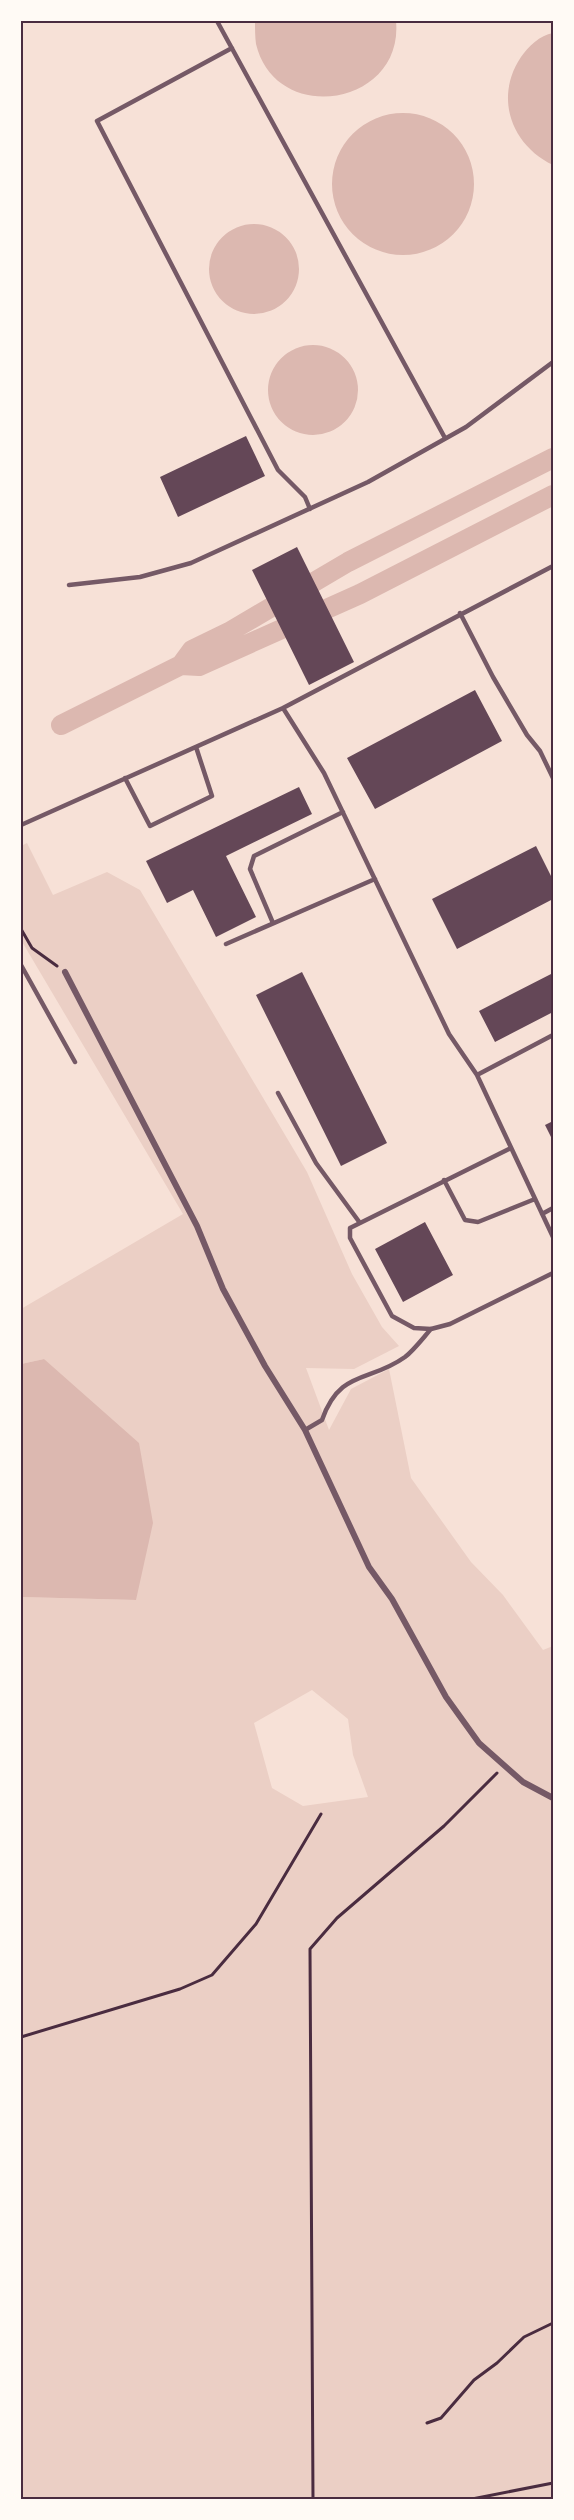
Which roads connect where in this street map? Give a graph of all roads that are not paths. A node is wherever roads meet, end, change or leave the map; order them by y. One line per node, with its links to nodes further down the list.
1 (217, 21): 2 (lane)
2 (232, 48): 4 (lane); 5 (lane)
3 (553, 362): 4 (lane)
4 (446, 438): 5 (lane)
5 (310, 508): 7 (lane)
6 (553, 566): 8 (lane)
7 (69, 585)
8 (460, 613): 9 (lane); 12 (lane)
9 (284, 708): 10 (lane); 13 (lane)
10 (196, 747): 11 (lane); 11 (lane)
11 (125, 778): 14 (lane)
12 (553, 778)
13 (343, 812): 15 (lane); 16 (lane)
14 (21, 825)
15 (375, 879): 16 (lane); 22 (lane)
16 (273, 923): 17 (lane)
17 (226, 944)
18 (21, 965): 21 (lane)
19 (65, 972): 33 (street)
20 (553, 1035): 22 (lane)
21 (75, 1062)
22 (477, 1075): 24 (lane)
23 (278, 1093): 29 (lane)
24 (511, 1148): 25 (lane); 26 (lane)
25 (444, 1180): 26 (lane); 29 (lane)
26 (535, 1199): 28 (lane)
27 (553, 1209): 28 (lane)
28 (542, 1214): 30 (lane)
29 (360, 1223): 32 (lane)
30 (553, 1237)
31 (553, 1273): 32 (lane)
32 (431, 1329): 33 (lane)
33 (305, 1430): 34 (street)
34 (553, 1798)

